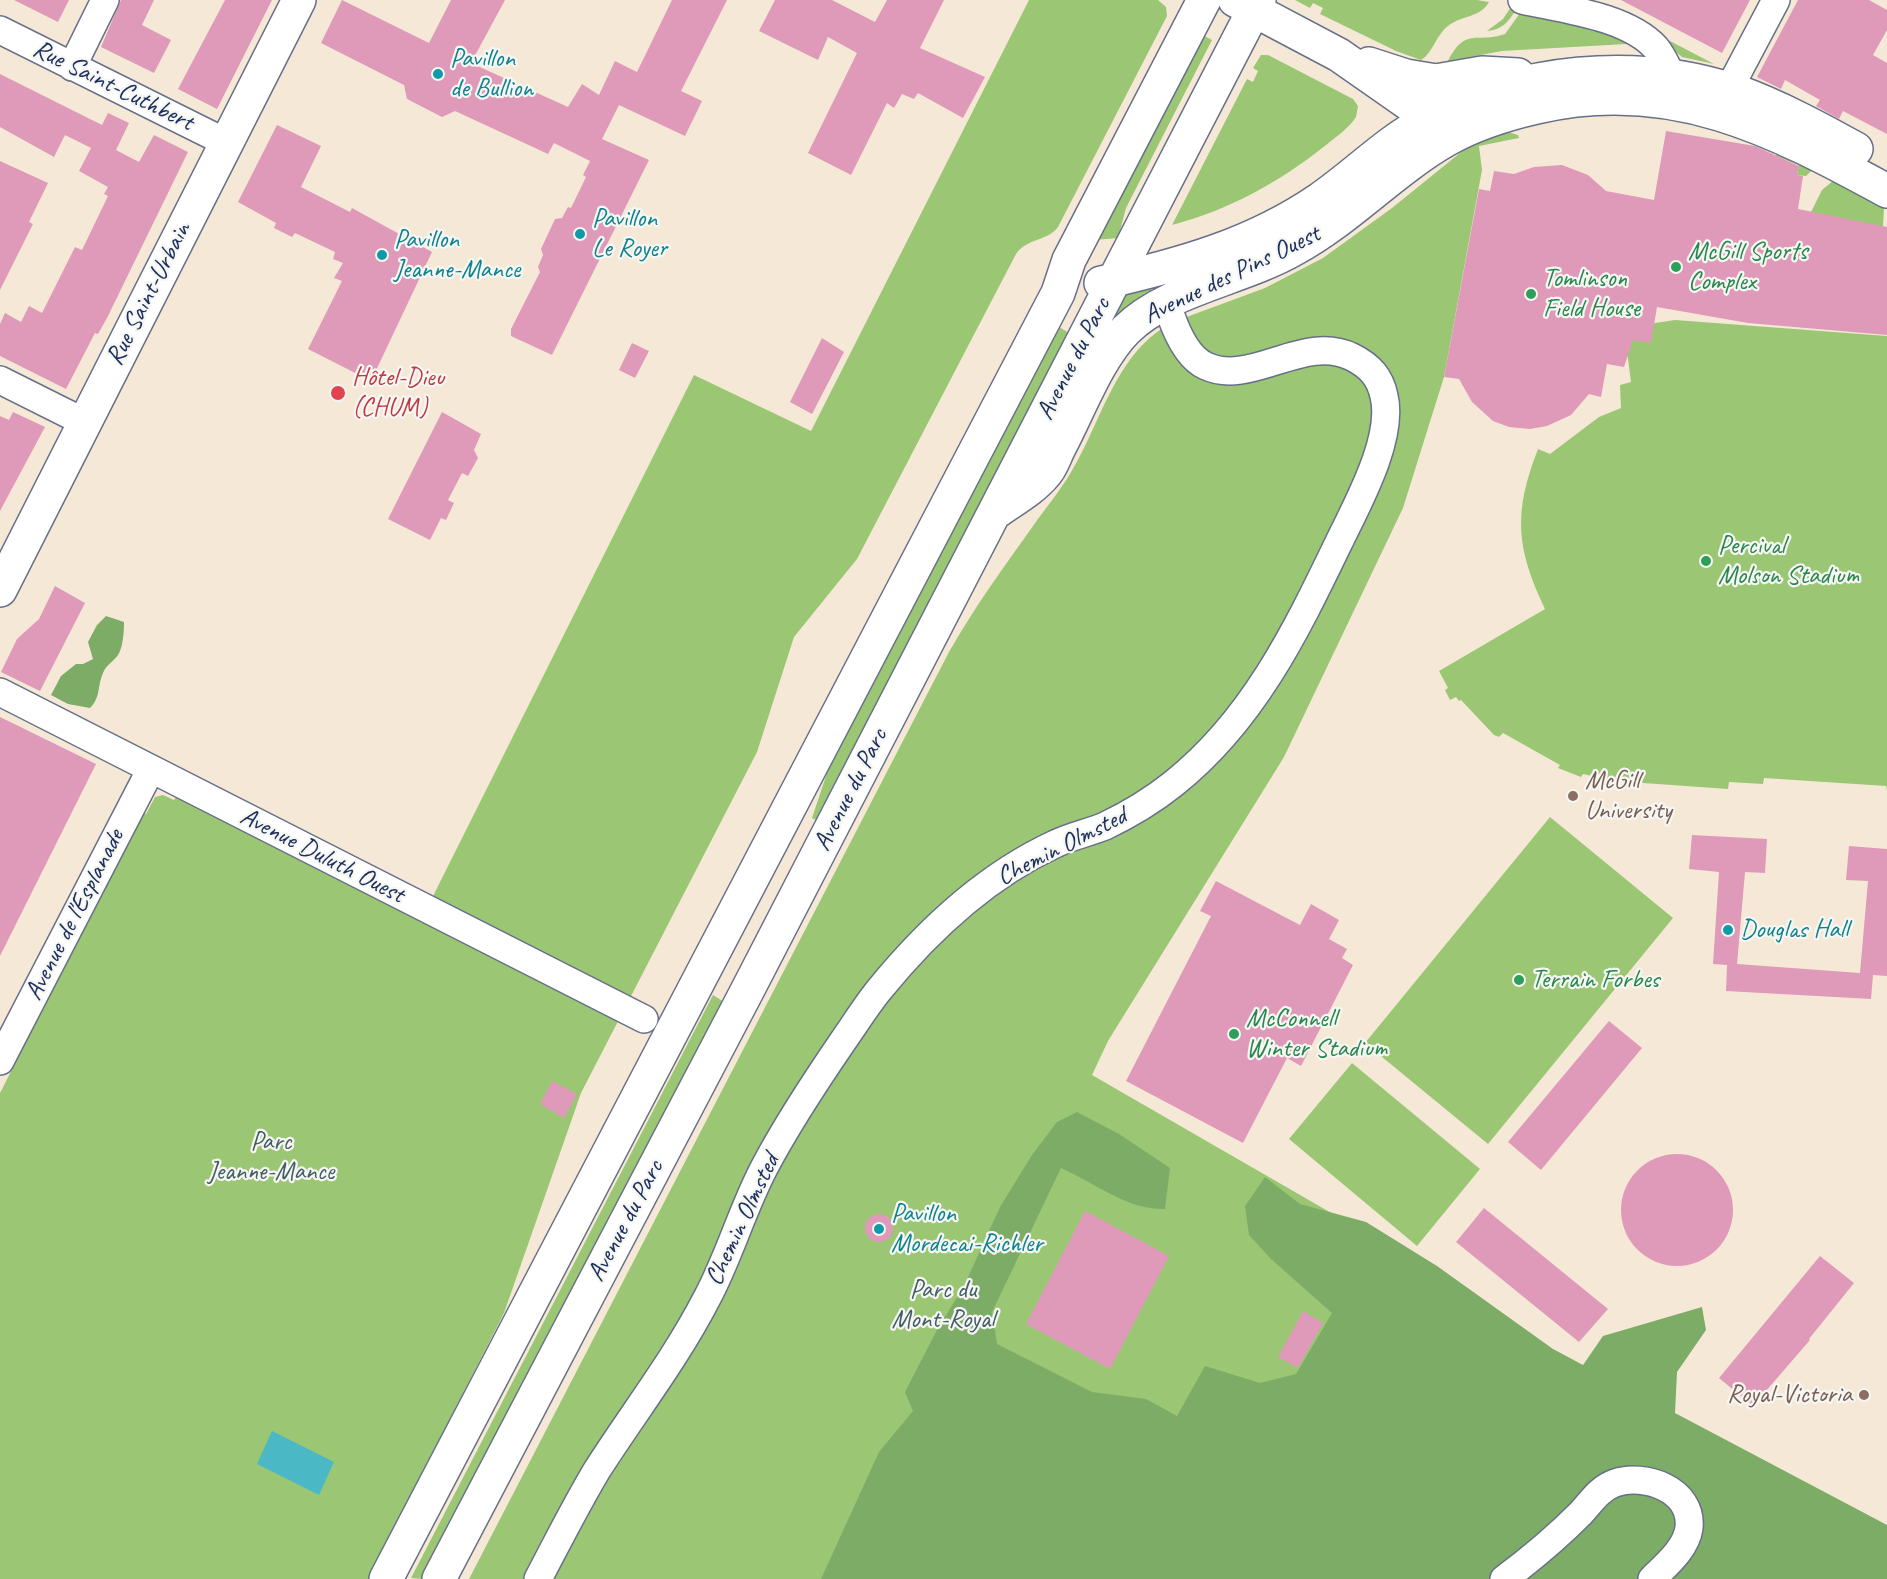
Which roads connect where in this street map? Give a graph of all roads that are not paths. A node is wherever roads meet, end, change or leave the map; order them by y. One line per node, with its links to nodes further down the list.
1 (105, 0): 9 (street)
2 (299, 0): 15 (main road, Rue Saint-Urbain)
3 (1204, 0): 19 (main road, Avenue du Parc)
4 (1522, 0): 11 (street)
5 (1776, 0): 12 (street)
6 (1249, 3): 8 (main road, Avenue des Pins Ouest); 18 (main road, Avenue du Parc)
7 (0, 30): 9 (street, Rue Saint-Cuthbert)
8 (1339, 55): 10 (main road, Avenue des Pins Ouest); 13 (main road, Avenue des Pins Ouest)
9 (72, 67): 15 (street, Rue Saint-Cuthbert)
10 (1558, 77): 11 (main road, Avenue des Pins Ouest); 13 (main road, Avenue des Pins Ouest)
11 (1672, 77): 12 (main road, Avenue des Pins Ouest)
12 (1729, 90): 16 (main road, Avenue des Pins Ouest)
13 (1434, 116): 14 (main road, Avenue des Pins Ouest); 18 (main road, Avenue des Pins Ouest)
14 (1470, 128): 17 (main road, Avenue des Pins Ouest); 23 (main road, Avenue des Pins Ouest)
15 (225, 142): 22 (main road, Rue Saint-Urbain)
16 (1887, 165)
17 (1887, 191)
18 (1114, 280): 19 (main road, Avenue des Pins Ouest); 23 (main road, Avenue du Parc)
19 (1058, 293): 29 (main road, Avenue du Parc)
20 (1171, 316): 31 (street, Chemin Olmsted)
21 (0, 380): 22 (street)
22 (84, 423): 24 (main road, Rue Saint-Urbain)
23 (992, 515): 30 (main road, Avenue du Parc)
24 (0, 590)
25 (0, 692): 26 (street, Avenue Duluth Ouest)
26 (151, 769): 27 (street, Avenue Duluth Ouest); 28 (street, Avenue de l'Esplanade)
27 (644, 1019)
28 (0, 1061)
29 (386, 1579)
30 (439, 1579)
31 (538, 1579)
32 (1504, 1579): 33 (street)
33 (1652, 1579)

